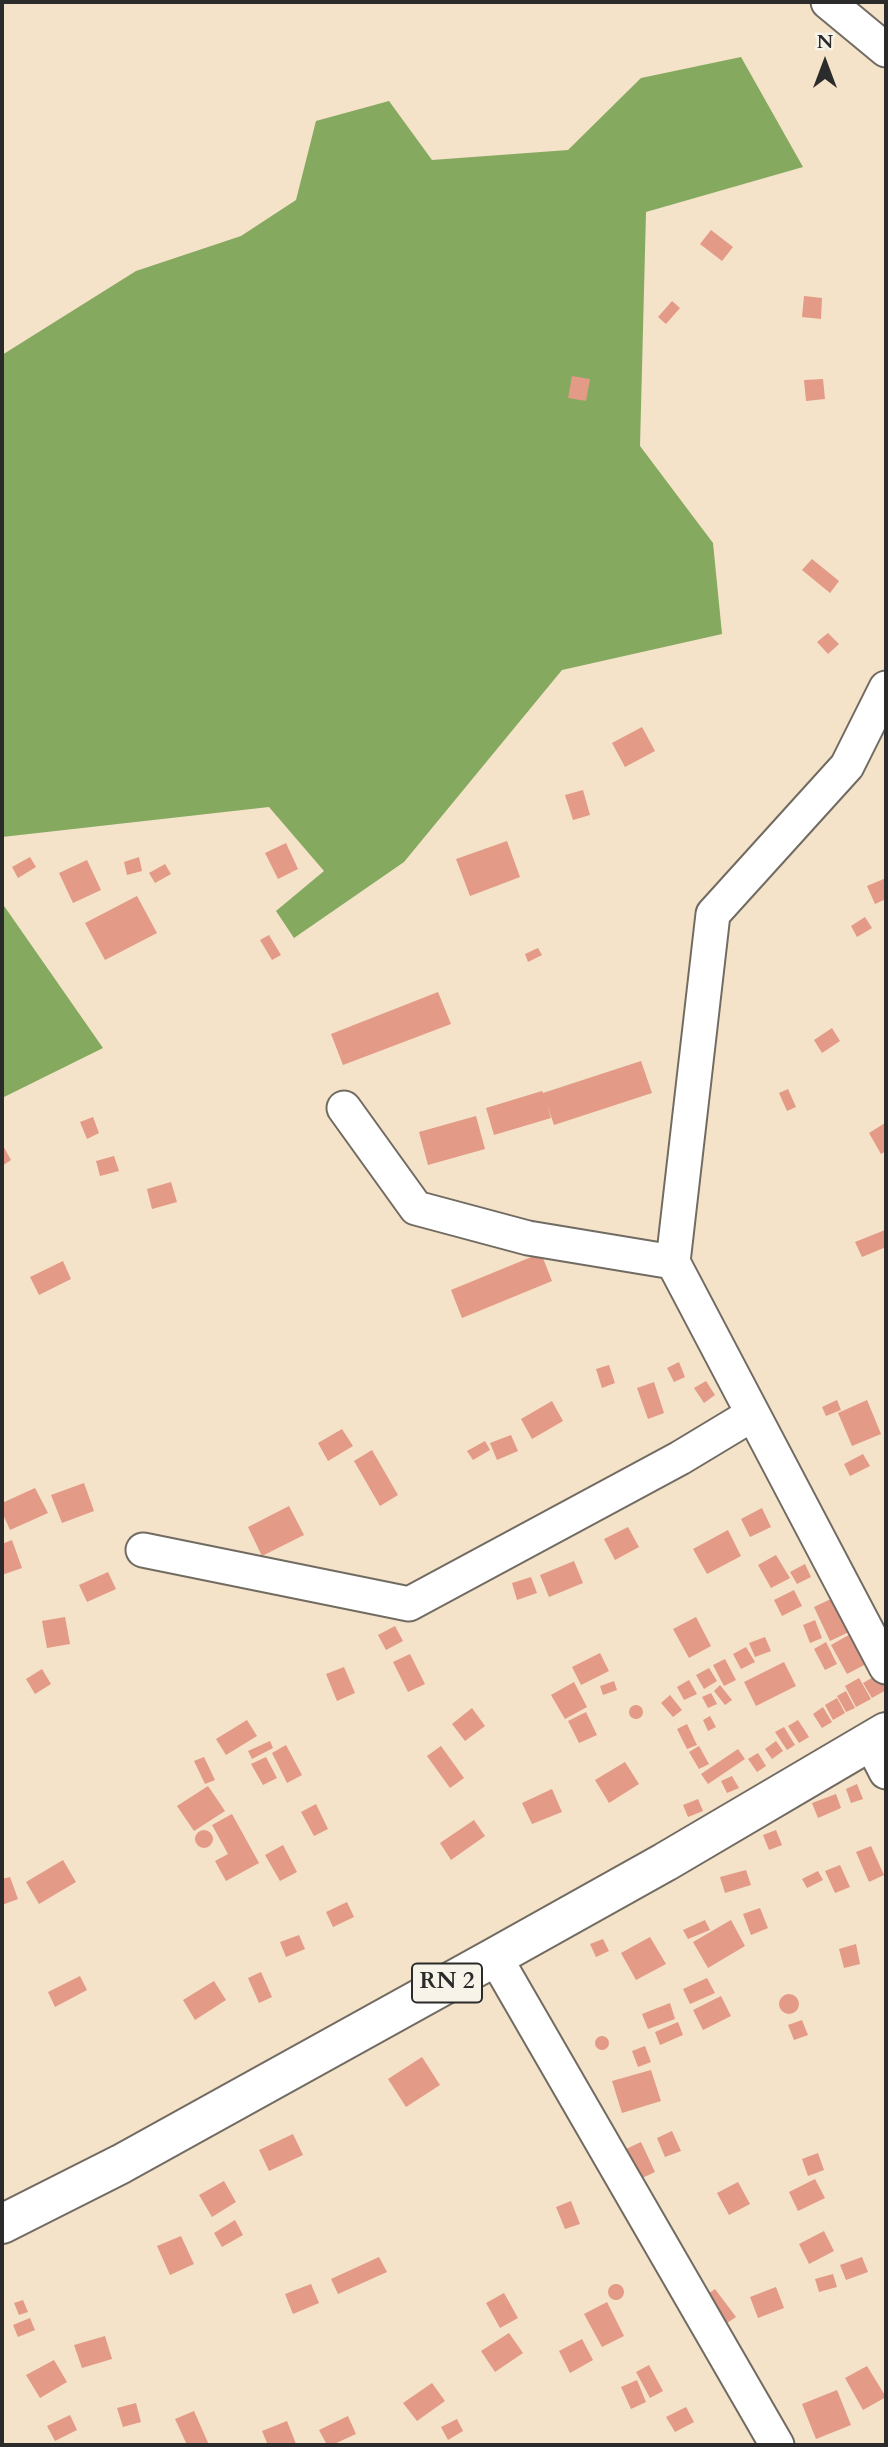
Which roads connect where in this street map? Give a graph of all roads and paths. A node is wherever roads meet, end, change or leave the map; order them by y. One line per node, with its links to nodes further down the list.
1 (828, 2): 2 (street)
2 (886, 50)
3 (886, 688): 5 (street)
4 (344, 1108): 5 (street)
5 (673, 1262): 6 (street)
6 (753, 1414): 7 (street); 8 (street)
7 (143, 1550)
8 (886, 1667)
9 (881, 1748): 10 (main road, RN 2)
10 (495, 1957): 11 (main road, RN 2); 12 (street)
11 (2, 2224)
12 (777, 2445)

